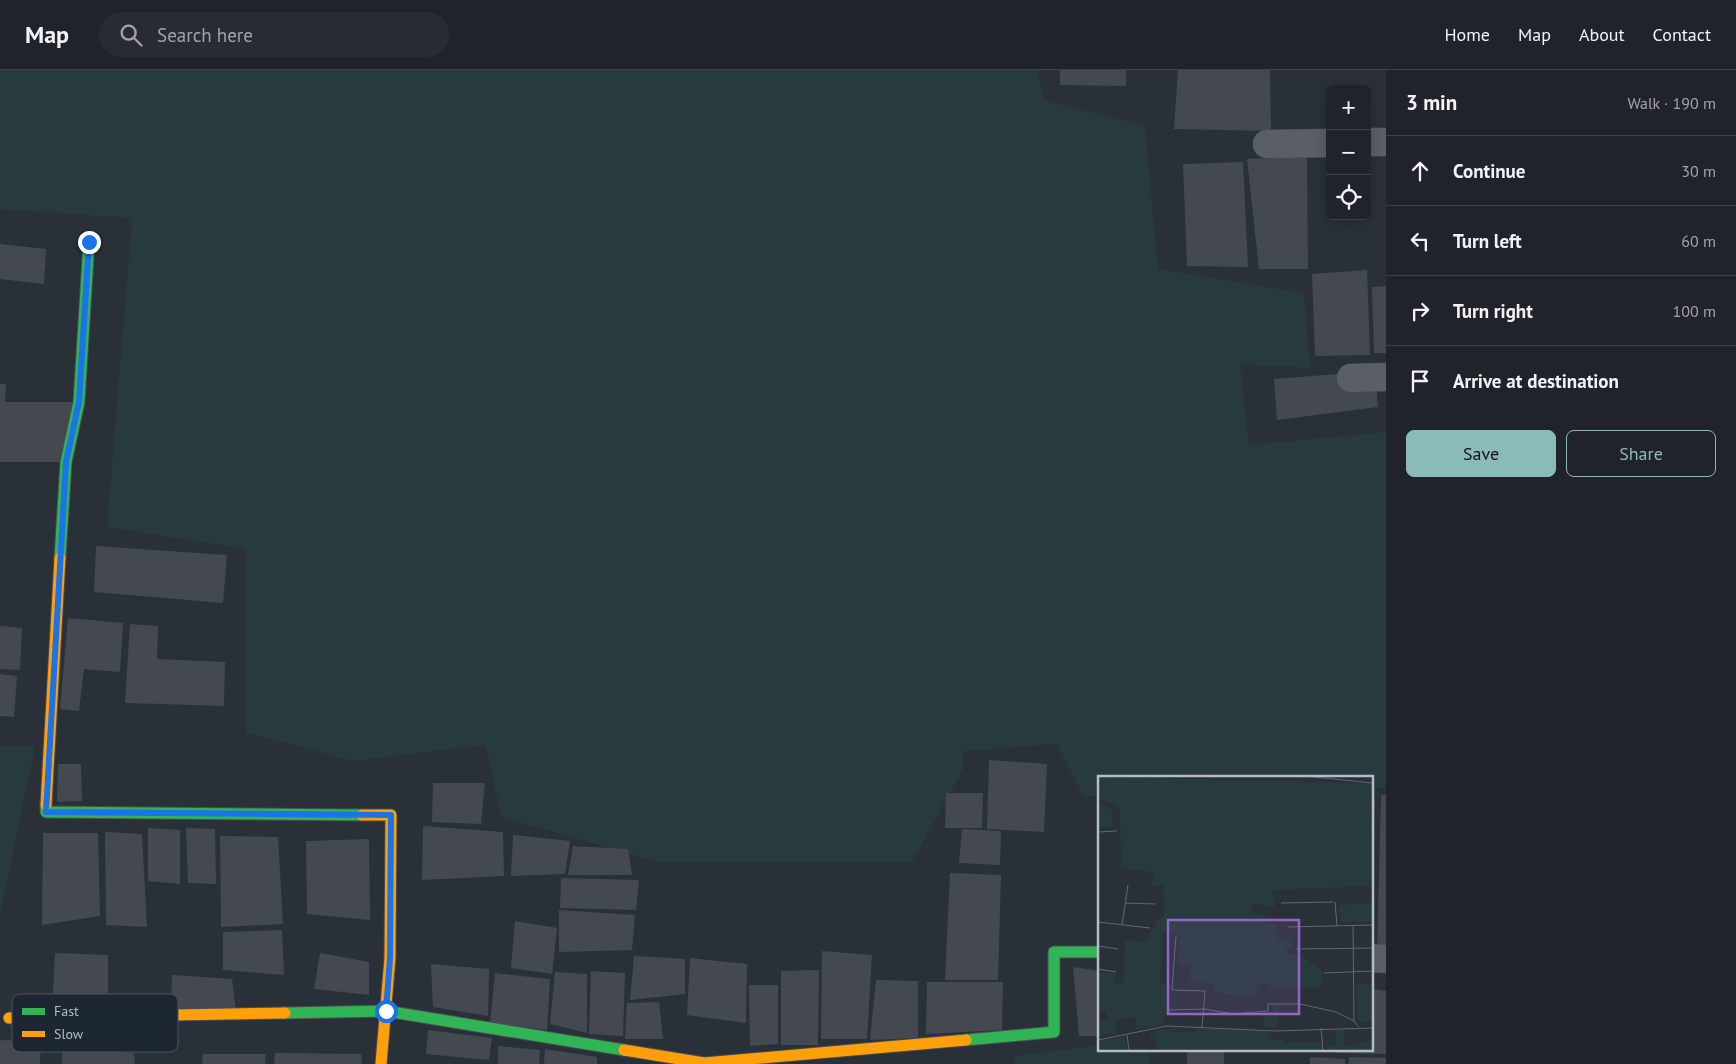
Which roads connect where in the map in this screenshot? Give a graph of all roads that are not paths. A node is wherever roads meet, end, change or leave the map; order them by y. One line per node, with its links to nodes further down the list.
1 (1371, 142): 2 (street)
2 (1386, 142)
3 (1326, 143): 4 (street)
4 (1267, 144)
5 (89, 242): 9 (street)
6 (1386, 377): 7 (street)
7 (1352, 378)
8 (1098, 952): 9 (street)
9 (386, 1011): 10 (street); 13 (street)
10 (178, 1015)
11 (9, 1018): 12 (street)
12 (12, 1018)
13 (381, 1064)

